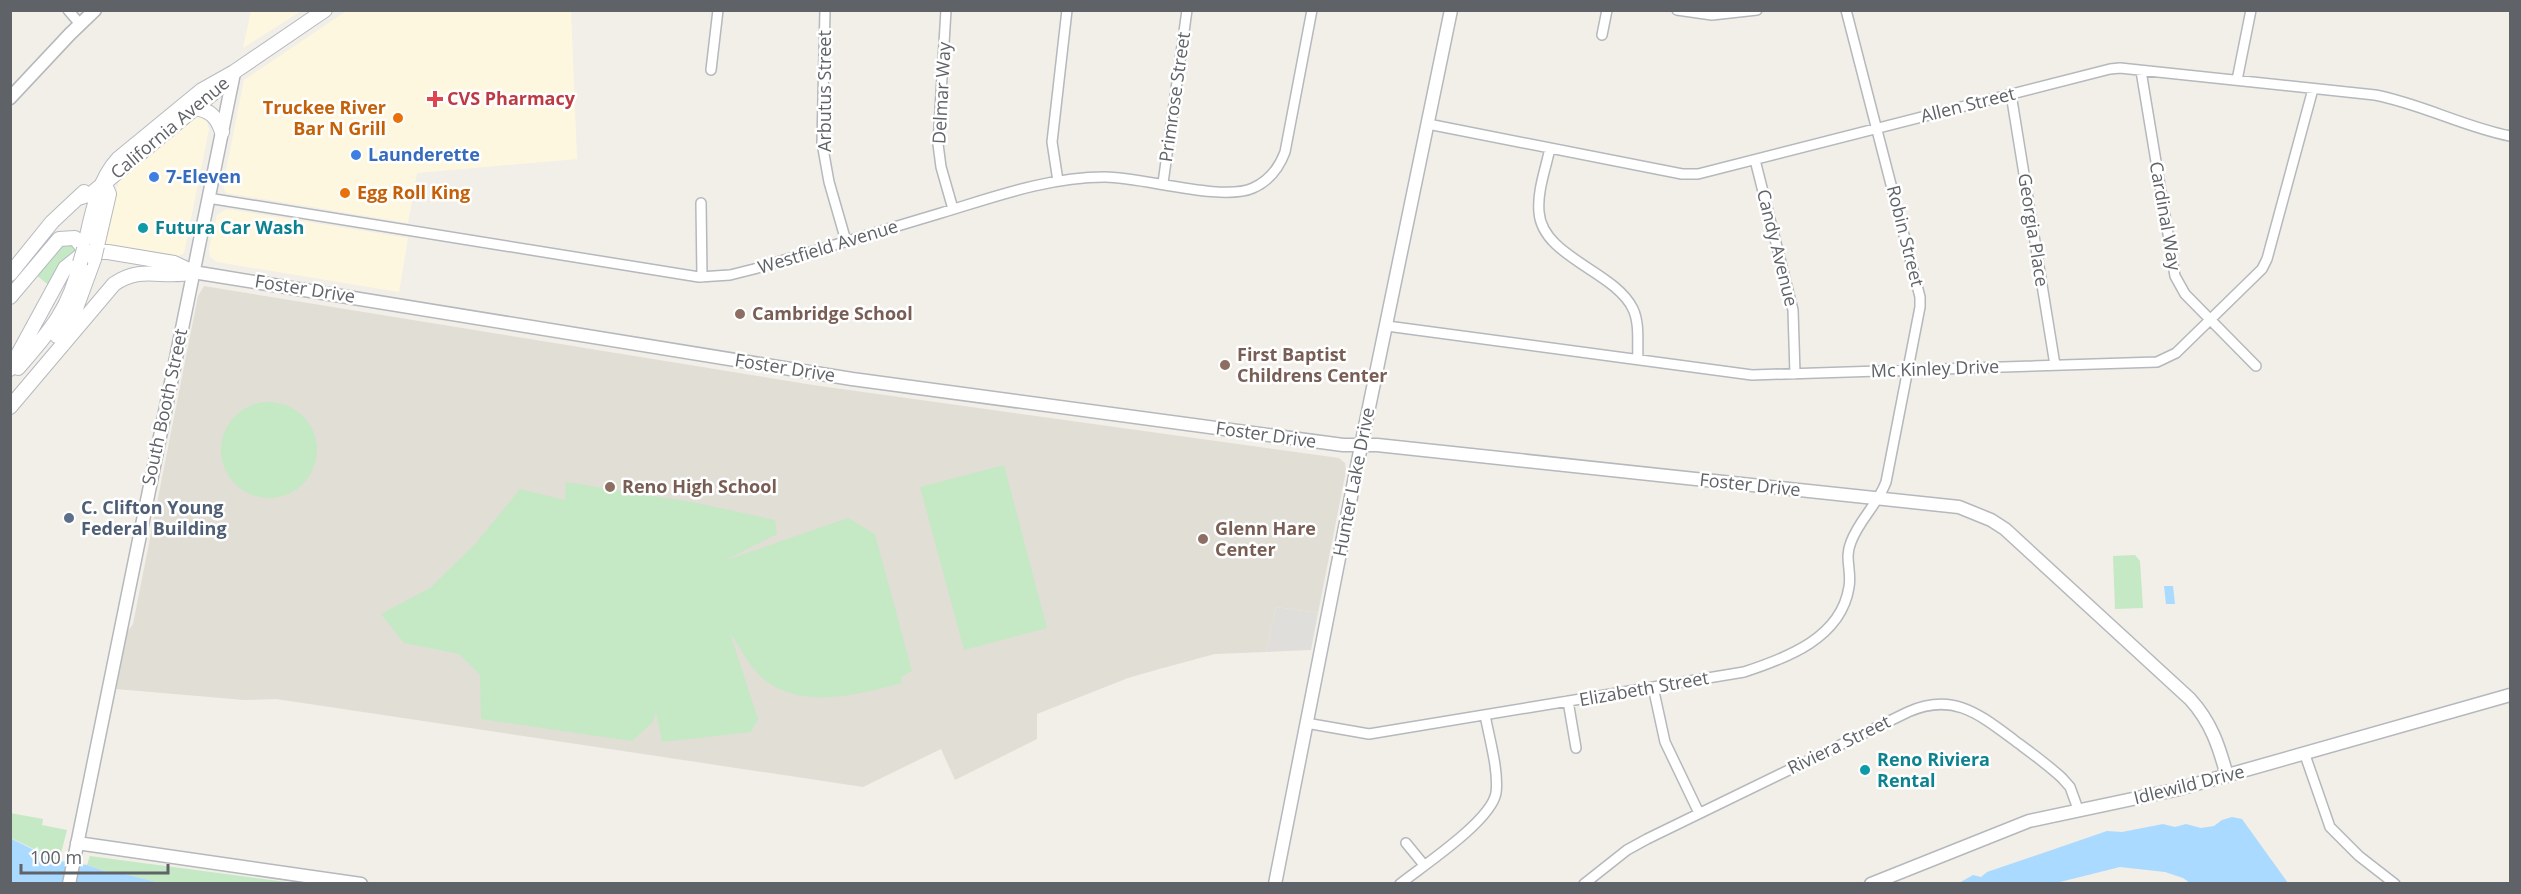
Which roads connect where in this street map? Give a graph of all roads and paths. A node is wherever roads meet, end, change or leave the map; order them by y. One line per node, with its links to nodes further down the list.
1 (68, 10): 16 (street)
2 (95, 10): 16 (street)
3 (325, 10): 20 (main road, California Avenue)
4 (718, 10): 18 (street)
5 (825, 10): 38 (street, Arbutus Street)
6 (946, 10): 37 (street, Delmar Way)
7 (1067, 10): 32 (street)
8 (1187, 10): 34 (street, Primrose Street)
9 (1312, 10): 34 (street, Westfield Avenue)
10 (1451, 10): 26 (street, Hunter Lake Drive)
11 (1607, 10): 17 (street)
12 (1677, 10): 13 (street)
13 (1757, 10)
14 (1846, 10): 27 (street, Robin Street)
15 (2251, 10): 21 (street)
16 (80, 24): 24 (street)
17 (1602, 35)
18 (711, 70)
19 (2141, 70): 21 (street, Allen Street); 23 (street, Allen Street); 44 (street, Cardinal Way)
20 (234, 72): 25 (main road, California Avenue); 28 (street, South Booth Street); 33 (main road, California Avenue)
21 (2237, 80): 22 (street, Allen Street)
22 (2313, 89): 29 (street, Allen Street); 44 (street, Mc Kinley Drive)
23 (2011, 94): 27 (street, Allen Street); 47 (street, Georgia Place)
24 (10, 98)
25 (194, 108): 28 (main road); 33 (main road, California Avenue)
26 (1428, 124): 30 (street, Allen Street); 45 (street, Hunter Lake Drive)
27 (1877, 129): 31 (street, Allen Street); 50 (street, Robin Street)
28 (222, 132): 35 (street, South Booth Street)
29 (2511, 136)
30 (1550, 147): 31 (street, Allen Street); 46 (street)
31 (1755, 160): 51 (street, Candy Avenue)
32 (1058, 180): 34 (street, Westfield Avenue); 37 (street, Westfield Avenue)
33 (104, 183): 39 (main road); 41 (main road, California Avenue)
34 (1163, 183)
35 (208, 198): 40 (street, South Booth Street); 42 (street, Westfield Avenue)
36 (701, 203): 42 (street)
37 (953, 209): 38 (street, Westfield Avenue)
38 (846, 242): 42 (street, Westfield Avenue)
39 (89, 254): 43 (main road); 52 (main road); 53 (main road)
40 (193, 272): 49 (main road); 54 (main road); 55 (street, Foster Drive); 68 (street, South Booth Street)
41 (10, 274)
42 (702, 277)
43 (10, 297)
44 (2211, 319): 47 (street, Mc Kinley Drive); 48 (street, Cardinal Way)
45 (1387, 326): 46 (street, Mc Kinley Drive); 55 (street, Hunter Lake Drive)
46 (1638, 359): 51 (street, Mc Kinley Drive)
47 (2055, 365): 50 (street, Mc Kinley Drive)
48 (2256, 366)
49 (10, 369)
50 (1908, 370): 51 (street, Mc Kinley Drive); 56 (street, Robin Street)
51 (1796, 374)
52 (10, 376)
53 (10, 393)
54 (10, 407)
55 (1361, 446): 56 (street, Foster Drive); 61 (street, Hunter Lake Drive)
56 (1878, 498): 57 (street, Elizabeth Street); 64 (street, Foster Drive)
57 (1653, 687): 59 (street, Elizabeth Street); 66 (street)
58 (2511, 695): 63 (street, Idlewild Drive)
59 (1568, 701): 60 (street, Elizabeth Street); 62 (street)
60 (1485, 715): 61 (street, Elizabeth Street); 69 (street)
61 (1306, 723): 72 (street, Hunter Lake Drive)
62 (1576, 748)
63 (2305, 755): 64 (street, Idlewild Drive); 76 (street)
64 (2227, 776): 65 (street, Idlewild Drive)
65 (2078, 809): 66 (street, Riviera Street); 75 (street, Idlewild Drive)
66 (1699, 813): 74 (street, Riviera Street)
67 (1406, 843): 69 (street)
68 (76, 848): 70 (street, South Booth Street); 71 (street)
69 (1424, 865): 73 (street)
70 (69, 884)
71 (361, 884)
72 (1275, 884)
73 (1400, 884)
74 (1584, 884)
75 (1871, 884)
76 (2395, 884)

